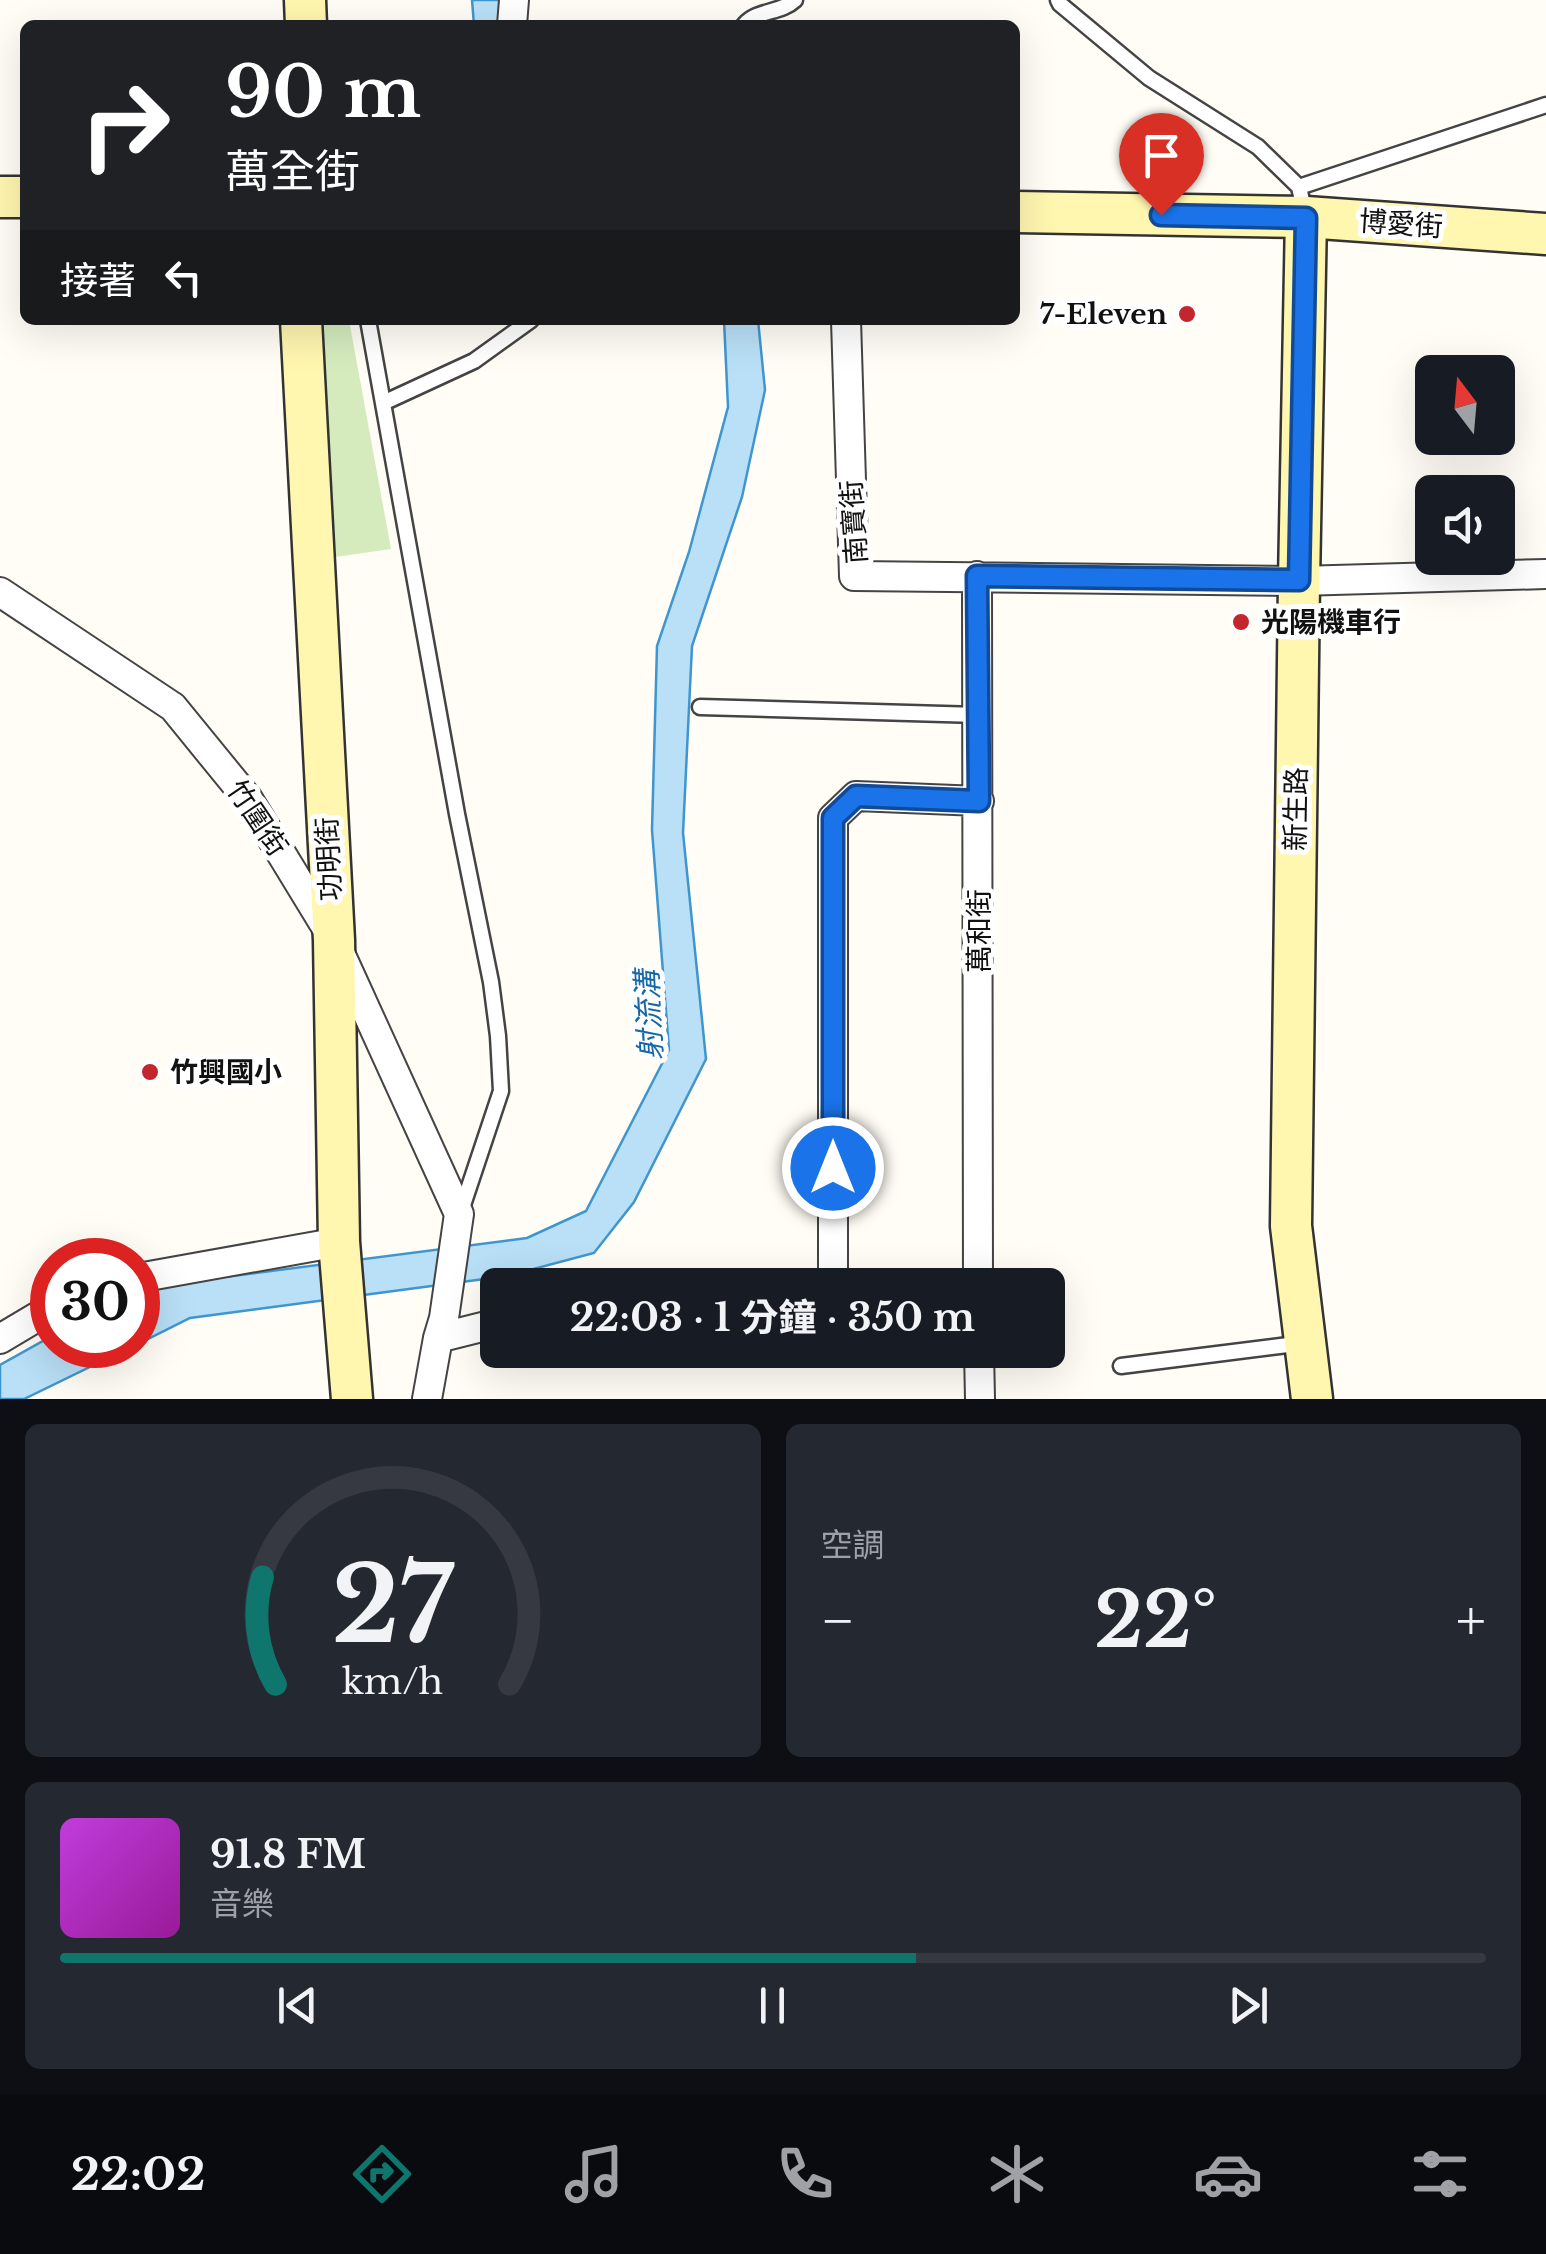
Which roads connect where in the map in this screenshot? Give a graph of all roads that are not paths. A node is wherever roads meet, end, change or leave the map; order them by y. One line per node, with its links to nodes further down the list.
1 (795, 0): 3 (lane)
2 (1058, 0): 5 (lane)
3 (748, 20)
4 (1546, 105): 5 (lane)
5 (1303, 202): 6 (street, 博愛街); 7 (street, 博愛街); 15 (street, 新生路)
6 (1020, 212)
7 (1546, 234)
8 (301, 325): 20 (street, 功明街)
9 (369, 325): 12 (lane)
10 (524, 325): 12 (lane)
11 (846, 325): 14 (street, 南寶街)
12 (383, 403): 21 (lane)
13 (1546, 574): 15 (street, 南寶街)
14 (977, 576): 15 (street, 南寶街); 18 (street, 萬和街)
15 (1299, 580): 30 (street, 新生路)
16 (0, 592): 20 (street, 竹圍街)
17 (700, 707): 18 (lane)
18 (978, 715): 19 (street, 萬和街)
19 (979, 801): 23 (street); 24 (street, 萬和街)
20 (334, 940): 21 (street, 竹圍街); 22 (street, 功明街)
21 (459, 1224): 28 (street)
22 (339, 1246): 25 (street); 33 (street, 功明街)
23 (833, 1268)
24 (973, 1268)
25 (160, 1274)
26 (30, 1322): 29 (street)
27 (480, 1325): 28 (street)
28 (441, 1328): 34 (street)
29 (0, 1340)
30 (1305, 1342): 31 (lane); 36 (street, 新生路)
31 (1121, 1366)
32 (979, 1368): 35 (street)
33 (352, 1399)
34 (427, 1399)
35 (980, 1399)
36 (1312, 1399)

